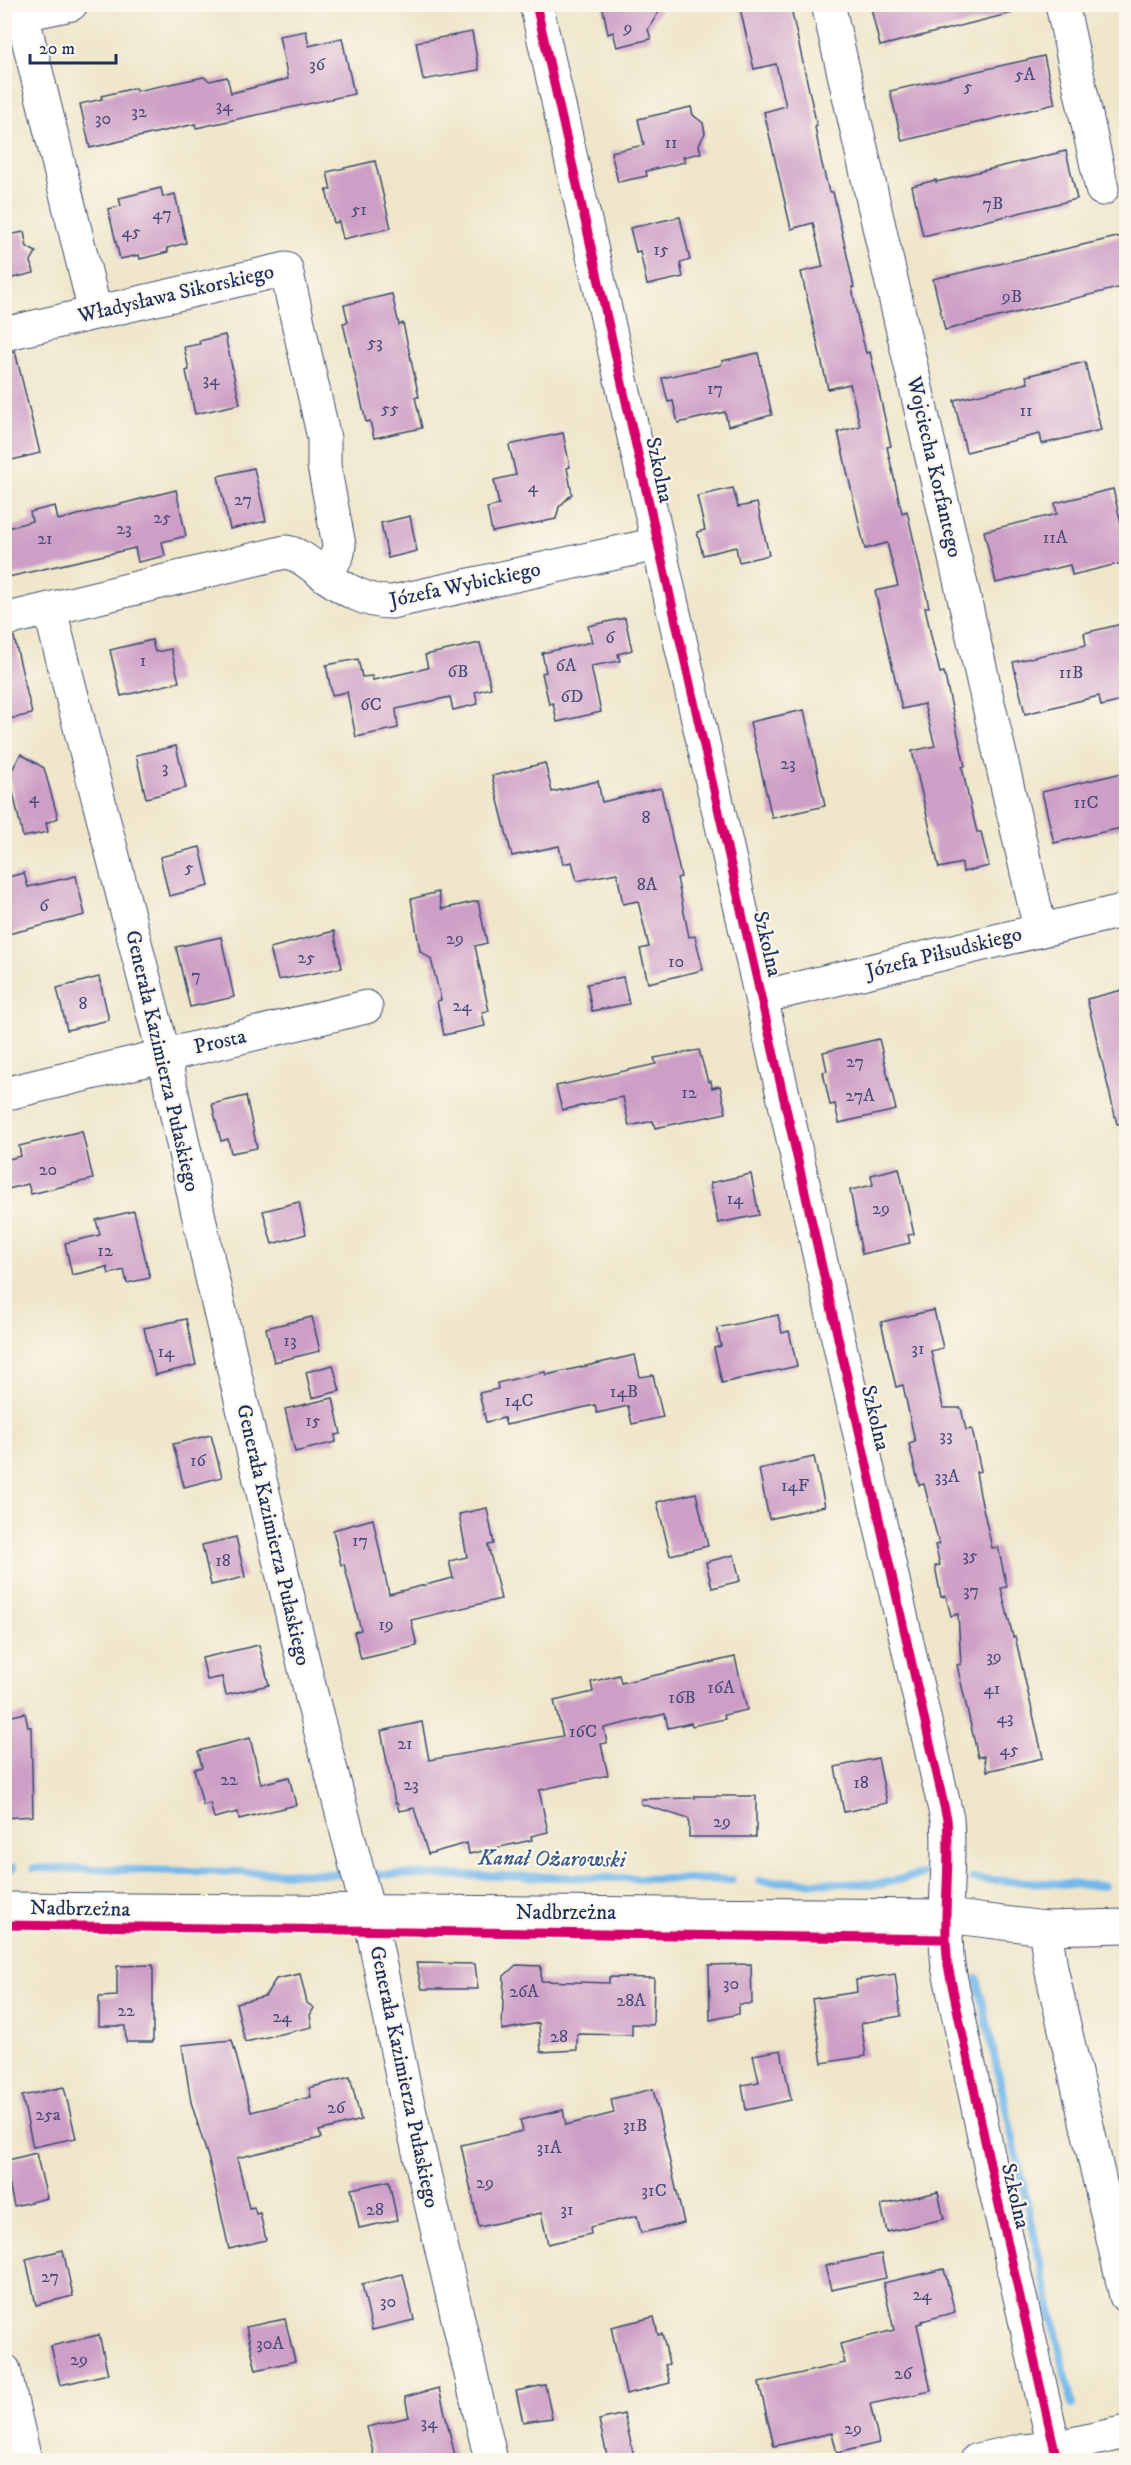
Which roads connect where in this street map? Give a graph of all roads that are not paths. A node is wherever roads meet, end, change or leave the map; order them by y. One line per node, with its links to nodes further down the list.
1 (71, 4): 5 (street)
2 (536, 4): 9 (street, Szkolna)
3 (828, 4): 14 (street, Wojciecha Korfantego)
4 (1062, 4): 6 (street)
5 (13, 16): 7 (street)
6 (1102, 189)
7 (95, 312): 8 (street, Władysława Sikorskiego); 10 (street, Władysława Sikorskiego)
8 (4, 334)
9 (657, 544): 10 (street, Józefa Wybickiego); 15 (street, Szkolna)
10 (326, 576): 11 (street, Józefa Wybickiego)
11 (50, 610): 12 (street, Józefa Wybickiego); 17 (street, Generała Kazimierza Pułaskiego)
12 (4, 620)
13 (1126, 910): 14 (street, Józefa Piłsudskiego)
14 (1040, 929): 15 (street, Józefa Piłsudskiego)
15 (761, 998): 21 (street, Szkolna)
16 (366, 1007): 17 (street, Prosta)
17 (164, 1056): 18 (street, Prosta); 20 (street, Generała Kazimierza Pułaskiego)
18 (4, 1094)
19 (4, 1908): 20 (street, Nadbrzeżna)
20 (367, 1912): 21 (street, Nadbrzeżna); 29 (street, Generała Kazimierza Pułaskiego)
21 (947, 1916): 23 (street, Nadbrzeżna); 27 (street, Szkolna)
22 (1126, 1926): 23 (street, Nadbrzeżna)
23 (1045, 1928): 24 (street)
24 (1126, 2296)
25 (4, 2370): 28 (street)
26 (1126, 2432): 27 (street)
27 (1056, 2454): 30 (street)
28 (25, 2460)
29 (491, 2460)
30 (976, 2460)

